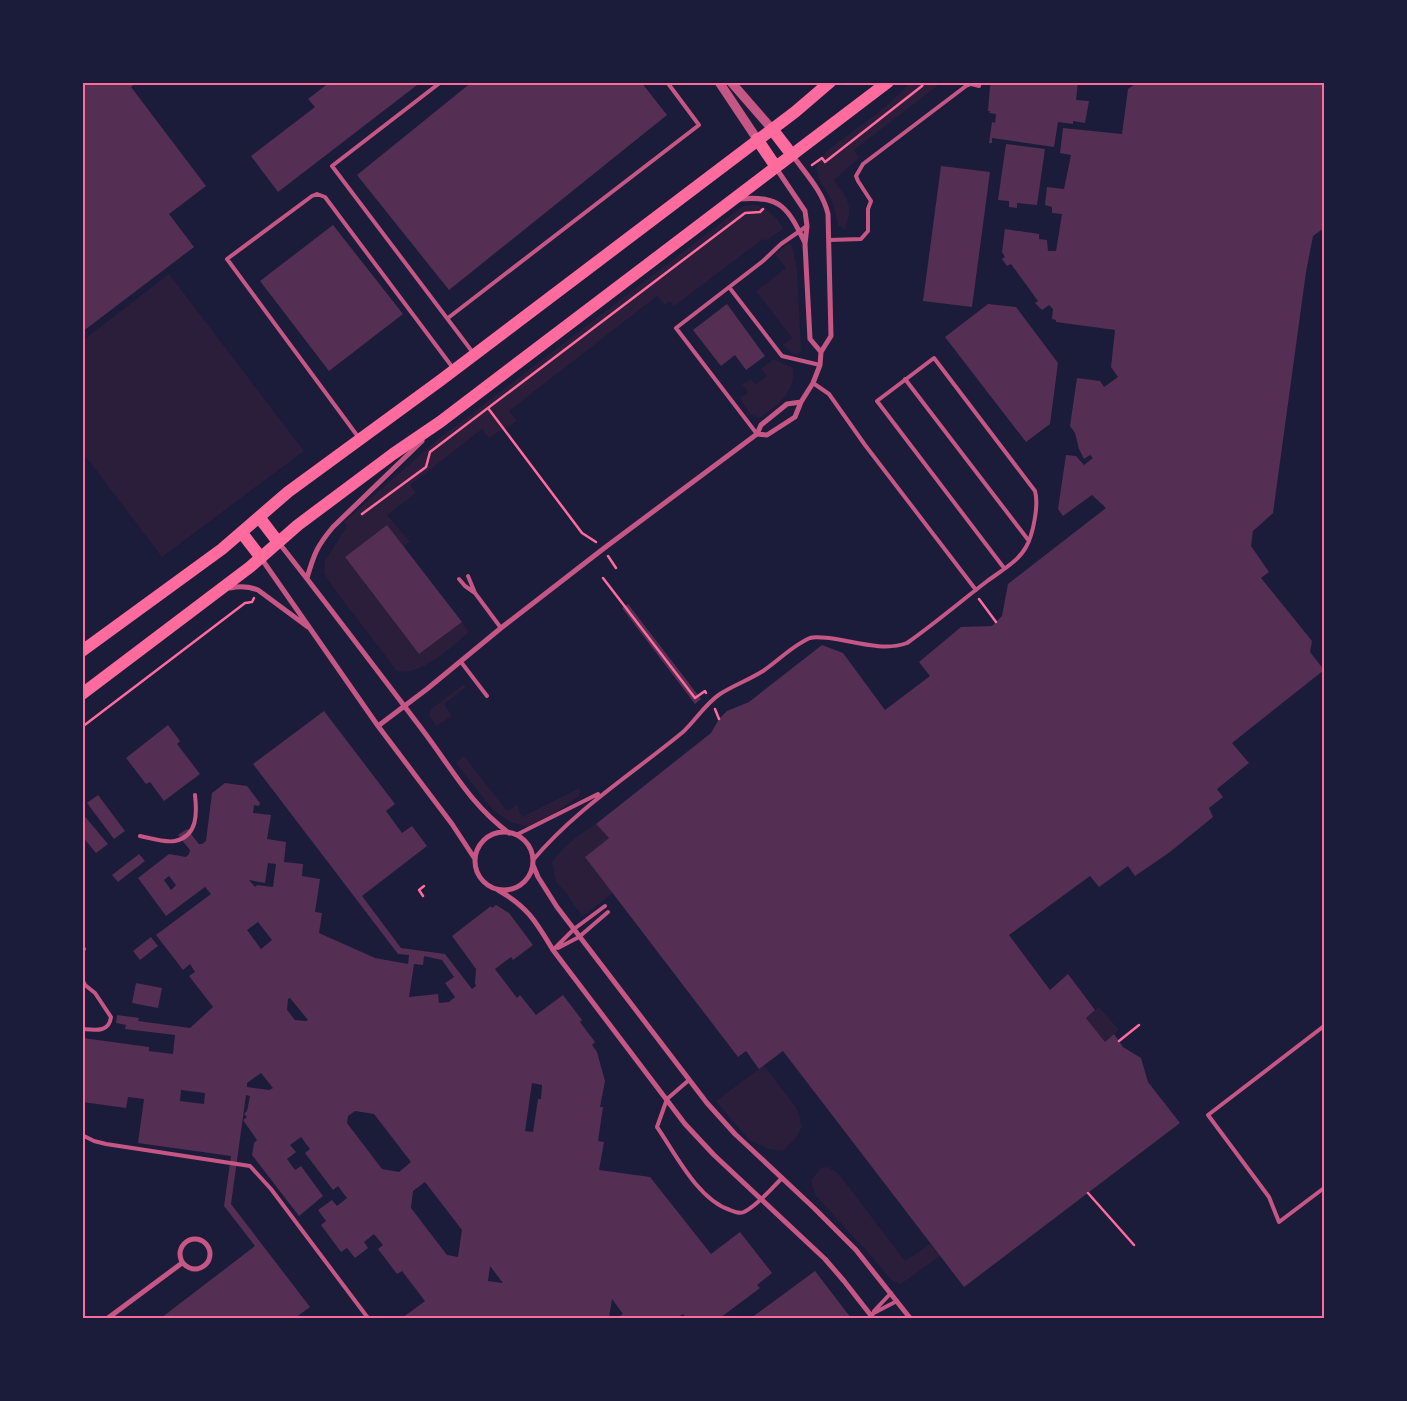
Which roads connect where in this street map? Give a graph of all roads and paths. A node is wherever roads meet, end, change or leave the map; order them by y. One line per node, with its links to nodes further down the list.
1 (441, 82): 21 (lane)
2 (668, 82): 21 (lane)
3 (719, 82): 10 (street)
4 (731, 82): 9 (street)
5 (830, 82): 9 (main road)
6 (888, 82): 11 (main road)
7 (924, 82): 13 (path)
8 (980, 82): 18 (lane)
9 (772, 129): 10 (main road); 11 (main road)
10 (757, 139): 12 (main road); 23 (main road)
11 (792, 155): 12 (main road); 13 (street)
12 (776, 167): 14 (main road); 16 (street)
13 (804, 171): 18 (street)
14 (732, 200): 15 (street); 30 (main road)
15 (772, 200): 17 (street); 29 (path)
16 (807, 226): 17 (lane); 19 (street)
17 (799, 231): 19 (street); 20 (lane)
18 (829, 240): 22 (street)
19 (805, 244): 22 (street)
20 (729, 287): 24 (lane); 31 (lane)
21 (448, 318): 23 (lane)
22 (821, 352): 24 (street)
23 (475, 354): 25 (main road)
24 (820, 365): 27 (street)
25 (454, 370): 32 (main road); 32 (lane)
26 (905, 380): 36 (lane); 36 (lane); 40 (lane)
27 (813, 383): 28 (street); 47 (lane)
28 (801, 402): 31 (street); 31 (street)
29 (488, 408): 33 (path); 38 (path)
30 (440, 422): 37 (main road); 42 (street)
31 (757, 434): 50 (street)
32 (360, 440): 34 (main road)
33 (361, 515)
34 (259, 517): 35 (main road); 37 (main road)
35 (242, 533): 39 (main road); 52 (main road)
36 (1029, 541): 40 (lane)
37 (278, 542): 39 (main road); 42 (street)
38 (597, 543)
39 (261, 558): 45 (main road); 51 (street)
40 (1004, 568): 47 (lane)
41 (468, 576): 48 (lane)
42 (307, 578): 57 (street)
43 (604, 578): 56 (path)
44 (459, 579): 48 (lane)
45 (219, 590): 46 (street); 54 (main road)
46 (258, 590): 51 (street); 60 (path)
47 (976, 590): 49 (path); 56 (lane)
48 (475, 593): 50 (lane)
49 (996, 622)
50 (501, 628): 53 (street)
51 (312, 630): 59 (street)
52 (82, 651)
53 (461, 662): 55 (lane); 57 (street)
54 (82, 694)
55 (487, 696)
56 (712, 700): 58 (path); 61 (lane)
57 (404, 706): 59 (street); 63 (street)
58 (719, 719)
59 (378, 726): 66 (street)
60 (82, 728)
61 (605, 791): 64 (lane); 67 (lane)
62 (195, 795): 65 (lane)
63 (509, 833): 64 (street); 66 (street)
64 (516, 835): 67 (street)
65 (140, 836)
66 (475, 859): 69 (street)
67 (533, 862): 69 (street); 73 (street)
68 (424, 886): 70 (path)
69 (498, 890): 75 (street)
70 (423, 896)
71 (605, 906): 73 (lane)
72 (608, 912): 74 (lane)
73 (574, 929): 74 (street); 75 (lane)
74 (579, 937): 75 (lane); 81 (street)
75 (553, 950): 82 (street)
76 (82, 979): 79 (lane)
77 (1139, 1025): 80 (path)
78 (1324, 1026): 85 (lane)
79 (82, 1029)
80 (1119, 1041)
81 (689, 1080): 82 (lane); 84 (street)
82 (667, 1099): 87 (street); 87 (lane)
83 (82, 1135): 94 (lane)
84 (782, 1178): 87 (lane); 90 (street)
85 (1324, 1188)
86 (1088, 1193): 88 (path)
87 (761, 1199): 92 (street)
88 (1134, 1246)
89 (182, 1263): 89 (street); 93 (street)
90 (891, 1293): 91 (street); 92 (lane)
91 (897, 1301): 92 (lane); 95 (street)
92 (872, 1317)
93 (108, 1318)
94 (368, 1318)
95 (910, 1318)

